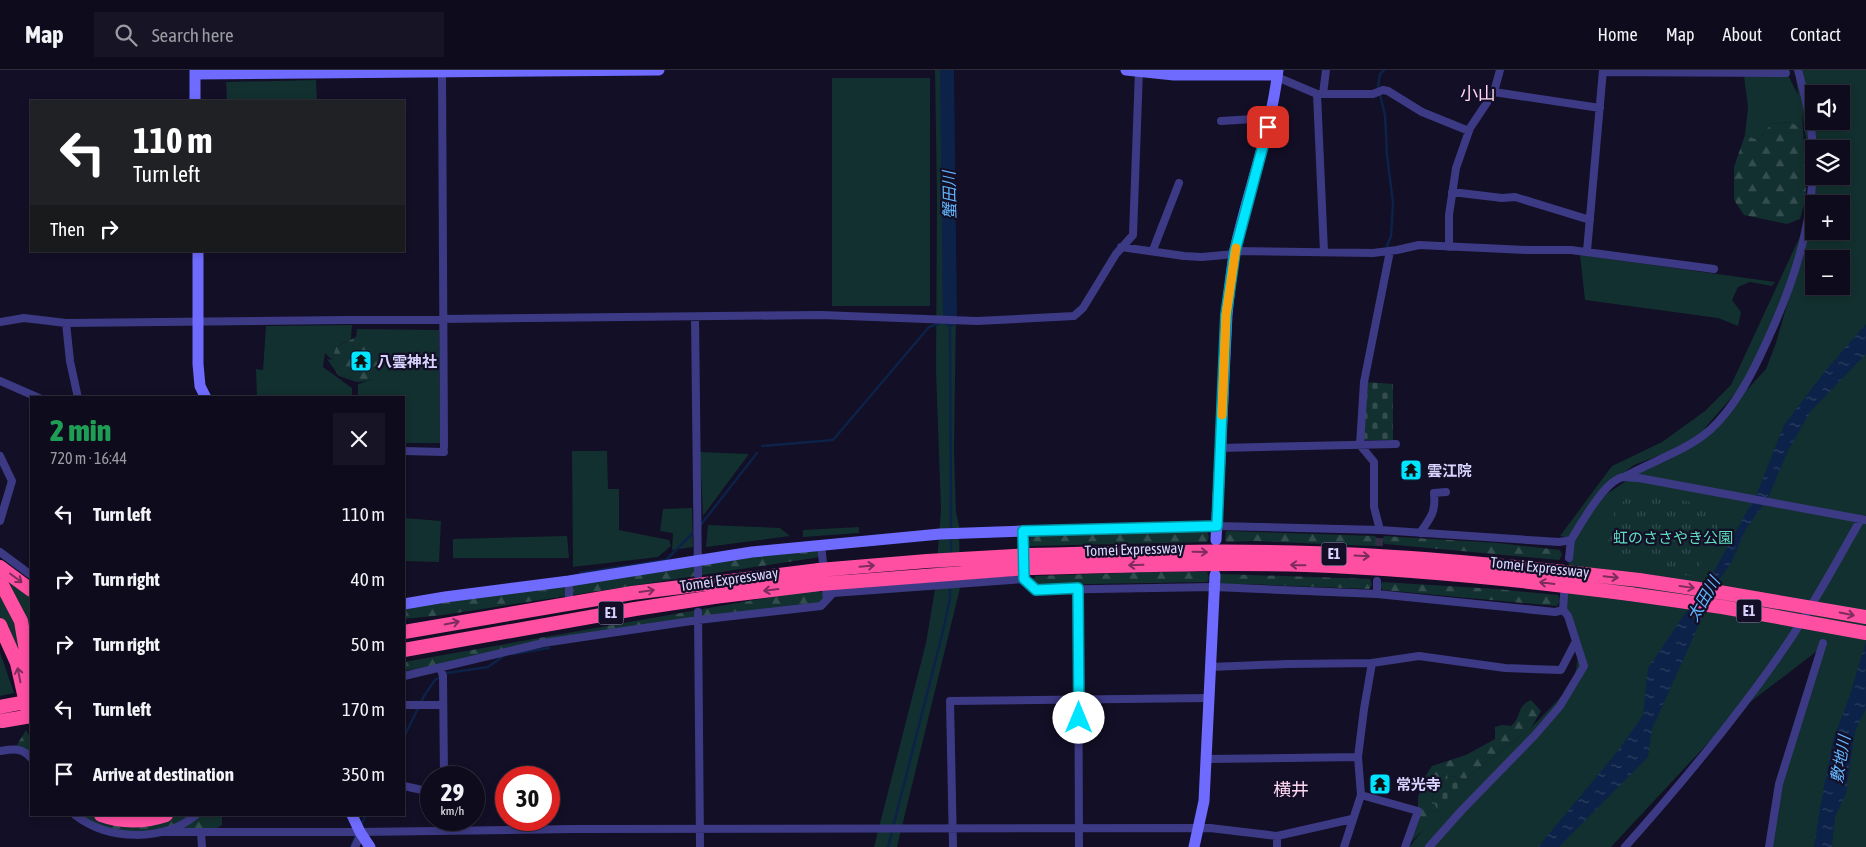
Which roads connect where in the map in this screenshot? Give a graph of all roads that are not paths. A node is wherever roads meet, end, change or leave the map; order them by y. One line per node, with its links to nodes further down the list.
1 (555, 70): 2 (street); 10 (street)
2 (659, 70)
3 (1126, 70): 7 (street)
4 (1326, 70): 14 (street)
5 (1500, 70): 13 (street)
6 (1798, 70): 46 (street)
7 (1139, 71): 12 (street); 23 (street)
8 (1603, 71): 11 (street); 16 (street)
9 (195, 72): 10 (street); 15 (street)
10 (442, 72): 33 (street)
11 (1786, 73)
12 (1277, 74): 14 (street); 17 (street)
13 (1494, 92): 16 (street); 19 (street)
14 (1320, 94): 19 (street); 30 (street)
15 (195, 100)
16 (1600, 108): 22 (street)
17 (1270, 118): 18 (street); 29 (street)
18 (1220, 121)
19 (1469, 131): 21 (street)
20 (1179, 183): 25 (street)
21 (1452, 192): 22 (street); 24 (street)
22 (1590, 220): 27 (street)
23 (1122, 247): 25 (street); 32 (street)
24 (1449, 247): 26 (street); 27 (street)
25 (1153, 250): 29 (street)
26 (1390, 251): 30 (street); 42 (street)
27 (1587, 251): 31 (street)
28 (198, 252): 35 (street)
29 (1235, 252): 30 (street); 43 (street)
30 (1324, 252)
31 (1714, 268)
32 (695, 317): 33 (street); 59 (street)
33 (443, 320): 35 (street); 44 (street)
34 (0, 322): 36 (street)
35 (199, 322): 36 (street); 40 (street)
36 (66, 323): 39 (street)
37 (0, 381): 38 (street)
38 (34, 396)
39 (78, 396)
40 (205, 396)
41 (1396, 444): 42 (street)
42 (1360, 445): 43 (street); 51 (street)
43 (1220, 448): 50 (street)
44 (405, 451)
45 (0, 456): 49 (street)
46 (1624, 477): 48 (street); 55 (street)
47 (1446, 492): 53 (street)
48 (1863, 520): 138 (street)
49 (0, 521)
50 (1217, 526): 51 (street); 52 (street); 54 (street)
51 (1380, 530): 53 (street)
52 (1023, 531): 56 (street); 61 (street)
53 (1420, 533): 55 (street)
54 (1216, 540)
55 (1572, 540): 58 (street)
56 (821, 545): 59 (street); 74 (street)
57 (0, 552): 62 (street)
58 (1569, 558)
59 (698, 560): 63 (street); 66 (street)
60 (0, 567): 70 (highway, one-way to 70)
61 (1027, 567): 68 (street); 74 (street); 78 (highway, Tomei Expressway / E1, one-way to 78, bridge); 80 (highway, Tomei Expressway / E1, one-way to 80, bridge); 82 (highway, Tomei Expressway / E1, one-way to 61, bridge); 83 (highway, Tomei Expressway / E1, one-way to 61, bridge)
62 (30, 573)
63 (698, 575)
64 (1215, 575): 69 (street)
65 (0, 581): 92 (highway)
66 (569, 581): 73 (street); 75 (street)
67 (1377, 581): 71 (street)
68 (1078, 588): 69 (street); 95 (street)
69 (1214, 588): 71 (street); 91 (street)
70 (30, 589)
71 (1377, 594): 76 (street)
72 (1564, 595): 76 (street)
73 (569, 596)
74 (828, 599): 77 (street)
75 (405, 604)
76 (1563, 610): 85 (street)
77 (698, 616): 84 (street); 120 (street)
78 (1866, 617)
79 (0, 625): 101 (highway, one-way to 79)
80 (524, 628): 87 (highway, Tomei Expressway / E1); 88 (highway)
81 (570, 630): 84 (street)
82 (405, 632)
83 (1866, 633)
84 (571, 639): 90 (street)
85 (1576, 641): 89 (street); 137 (street)
86 (1822, 643): 139 (street)
87 (405, 650)
88 (405, 655)
89 (1372, 663): 91 (street); 105 (street)
90 (440, 666): 93 (street); 98 (street)
91 (1210, 667): 94 (street)
92 (30, 675)
93 (405, 676)
94 (1209, 698): 95 (street); 106 (street)
95 (1079, 700): 117 (street); 118 (street)
96 (30, 701): 99 (highway, bridge)
97 (405, 705): 98 (street)
98 (443, 705): 107 (street)
99 (0, 707)
100 (30, 716): 102 (highway, bridge)
101 (30, 719)
102 (1, 722)
103 (0, 751): 104 (street)
104 (30, 757)
105 (1358, 757): 106 (street); 110 (street)
106 (1206, 759): 119 (street)
107 (444, 766)
108 (405, 786): 109 (street)
109 (420, 790)
110 (1361, 795): 116 (street); 136 (street)
111 (77, 816): 123 (street)
112 (106, 816): 113 (highway)
113 (163, 816)
114 (195, 816): 123 (street)
115 (352, 816): 125 (street)
116 (1352, 819): 126 (street); 135 (street)
117 (952, 828): 118 (street); 120 (street); 131 (street)
118 (1080, 828): 119 (street); 132 (street)
119 (1200, 828): 126 (street); 133 (street)
120 (700, 830): 122 (street); 130 (street)
121 (444, 831): 125 (street)
122 (485, 831)
123 (160, 832): 124 (street)
124 (201, 833): 125 (street); 127 (street)
125 (361, 833): 128 (street); 129 (street)
126 (1277, 836): 134 (street)
127 (202, 847)
128 (355, 847)
129 (370, 847)
130 (700, 847)
131 (953, 847)
132 (1079, 847)
133 (1194, 847)
134 (1277, 847)
135 (1344, 847)
136 (1405, 847)
137 (1429, 847)
138 (1625, 847)
139 (1769, 847)

